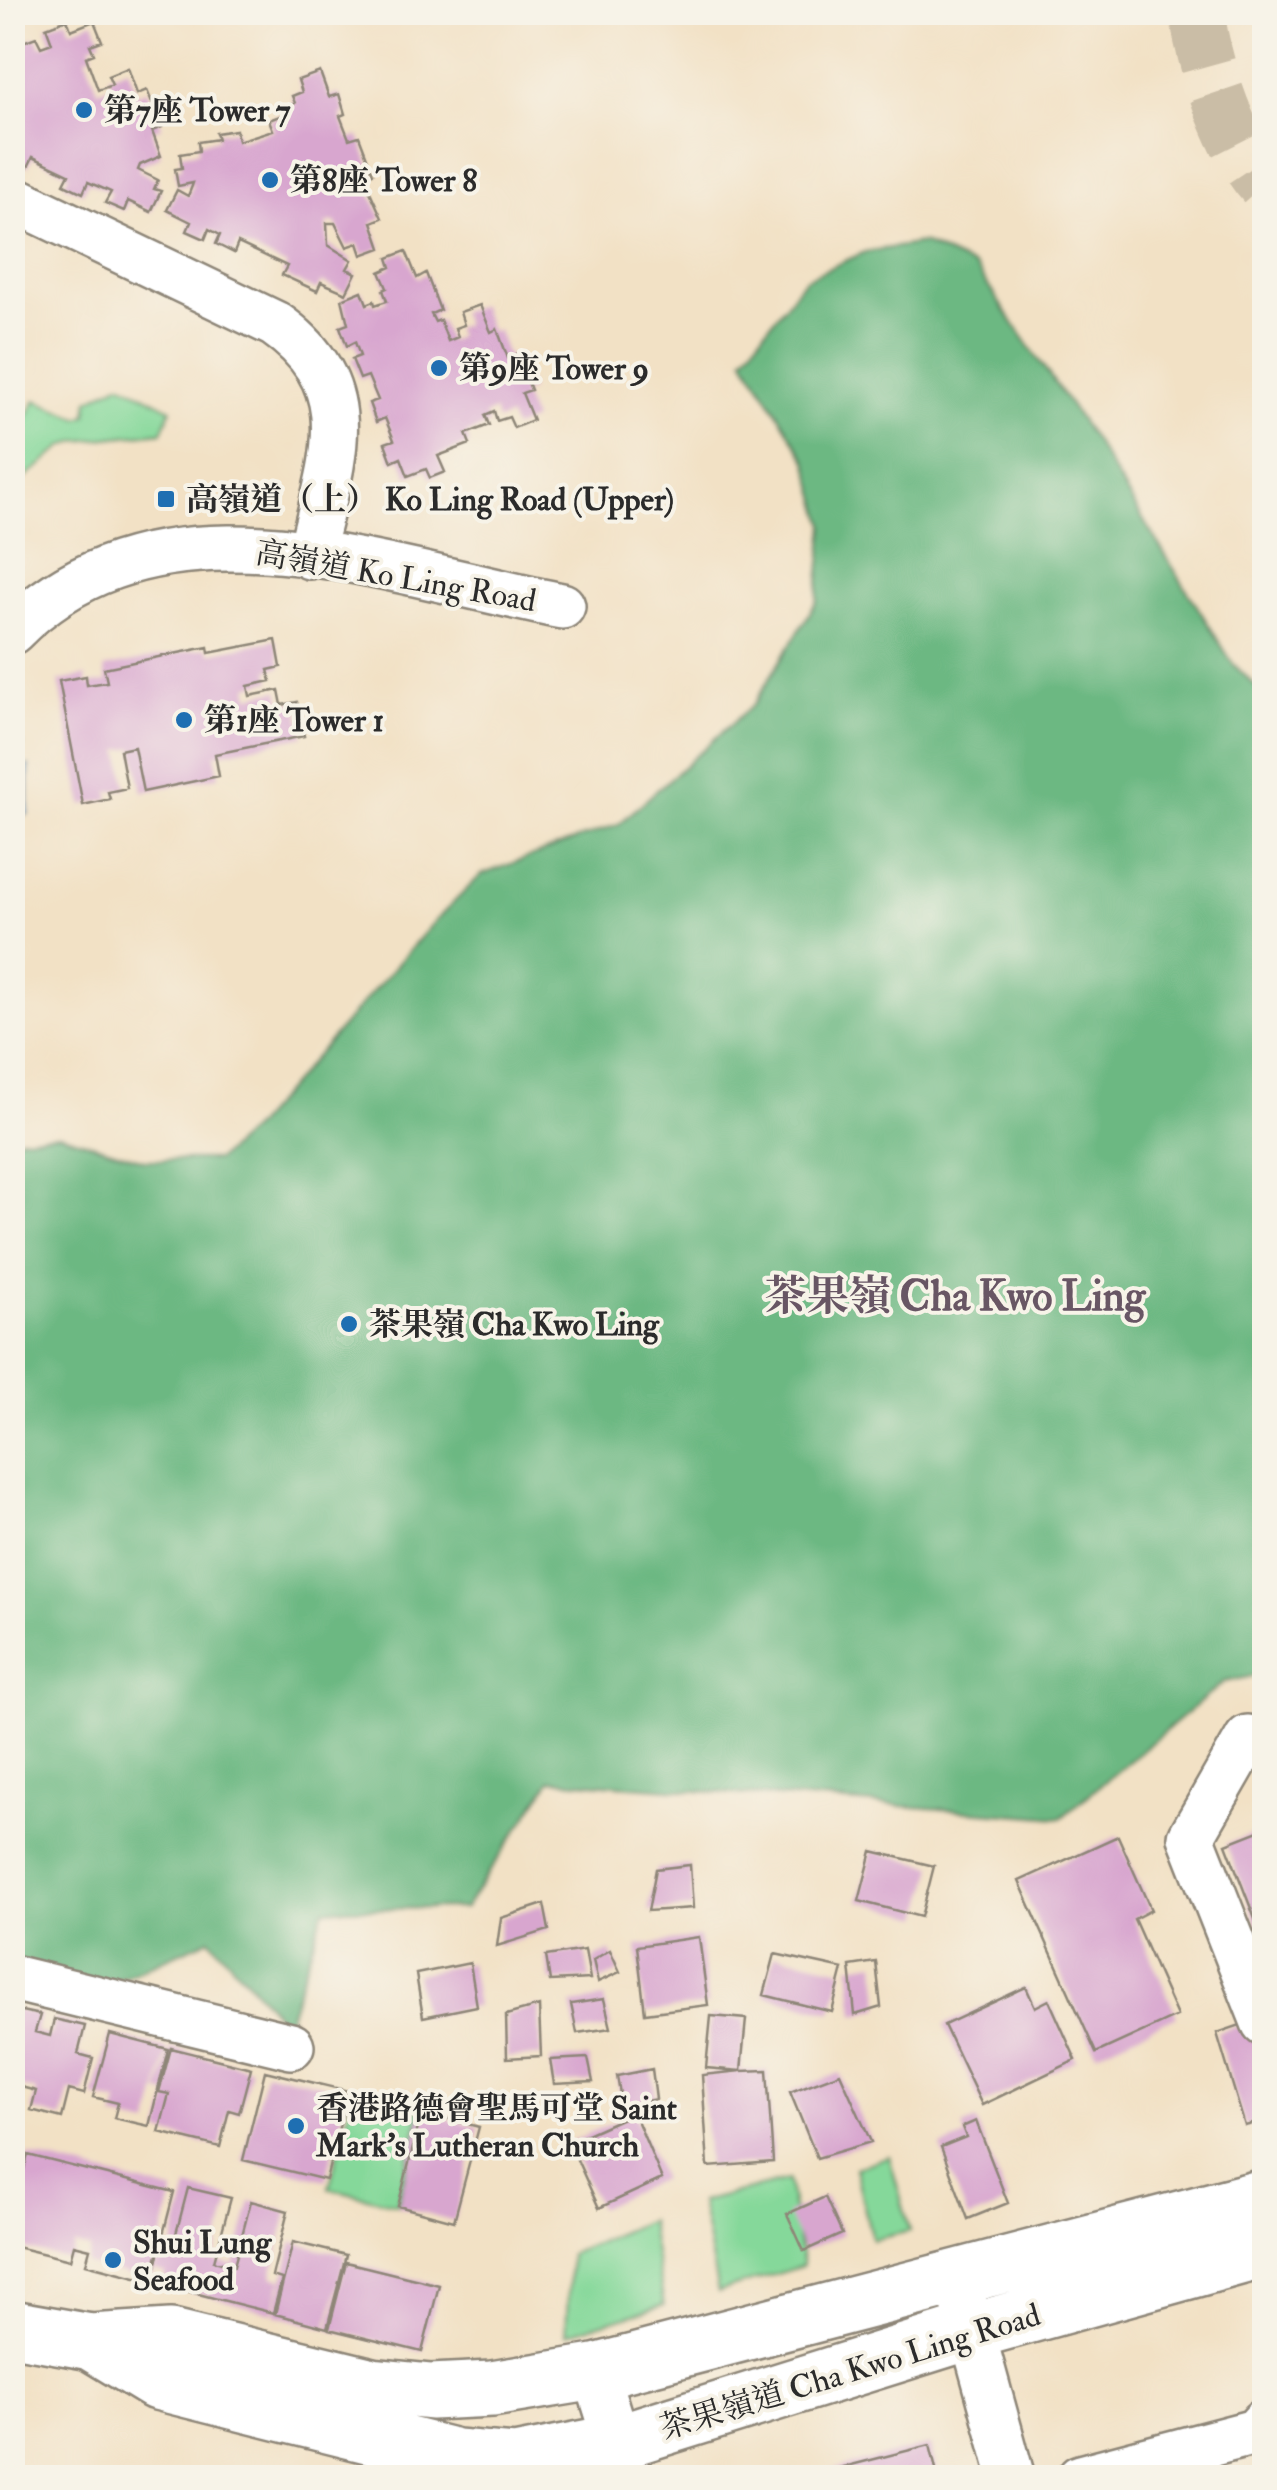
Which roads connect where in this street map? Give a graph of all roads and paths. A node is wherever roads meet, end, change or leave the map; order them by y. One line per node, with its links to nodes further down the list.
1 (12, 198): 2 (street)
2 (310, 556): 3 (street, 高嶺道 Ko Ling Road); 4 (street, 高嶺道 Ko Ling Road)
3 (562, 606)
4 (12, 631)
5 (1248, 1738): 7 (street)
6 (12, 1978): 8 (street)
7 (1264, 2022)
8 (291, 2046)
9 (1264, 2197): 11 (main road, 茶果嶺道 Cha Kwo Ling Road)
10 (1264, 2250): 13 (main road, 茶果嶺道 Cha Kwo Ling Road)
11 (957, 2278): 13 (street); 15 (main road, 茶果嶺道 Cha Kwo Ling Road)
12 (18, 2326): 14 (main road, 茶果嶺道 Cha Kwo Ling Road)
13 (972, 2331): 17 (main road, 茶果嶺道 Cha Kwo Ling Road); 18 (street)
14 (91, 2342): 15 (main road, 茶果嶺道 Cha Kwo Ling Road); 17 (main road, 茶果嶺道 Cha Kwo Ling Road)
15 (594, 2372): 17 (street)
16 (1264, 2422): 19 (street)
17 (620, 2460)
18 (1012, 2478)
19 (1080, 2478)

